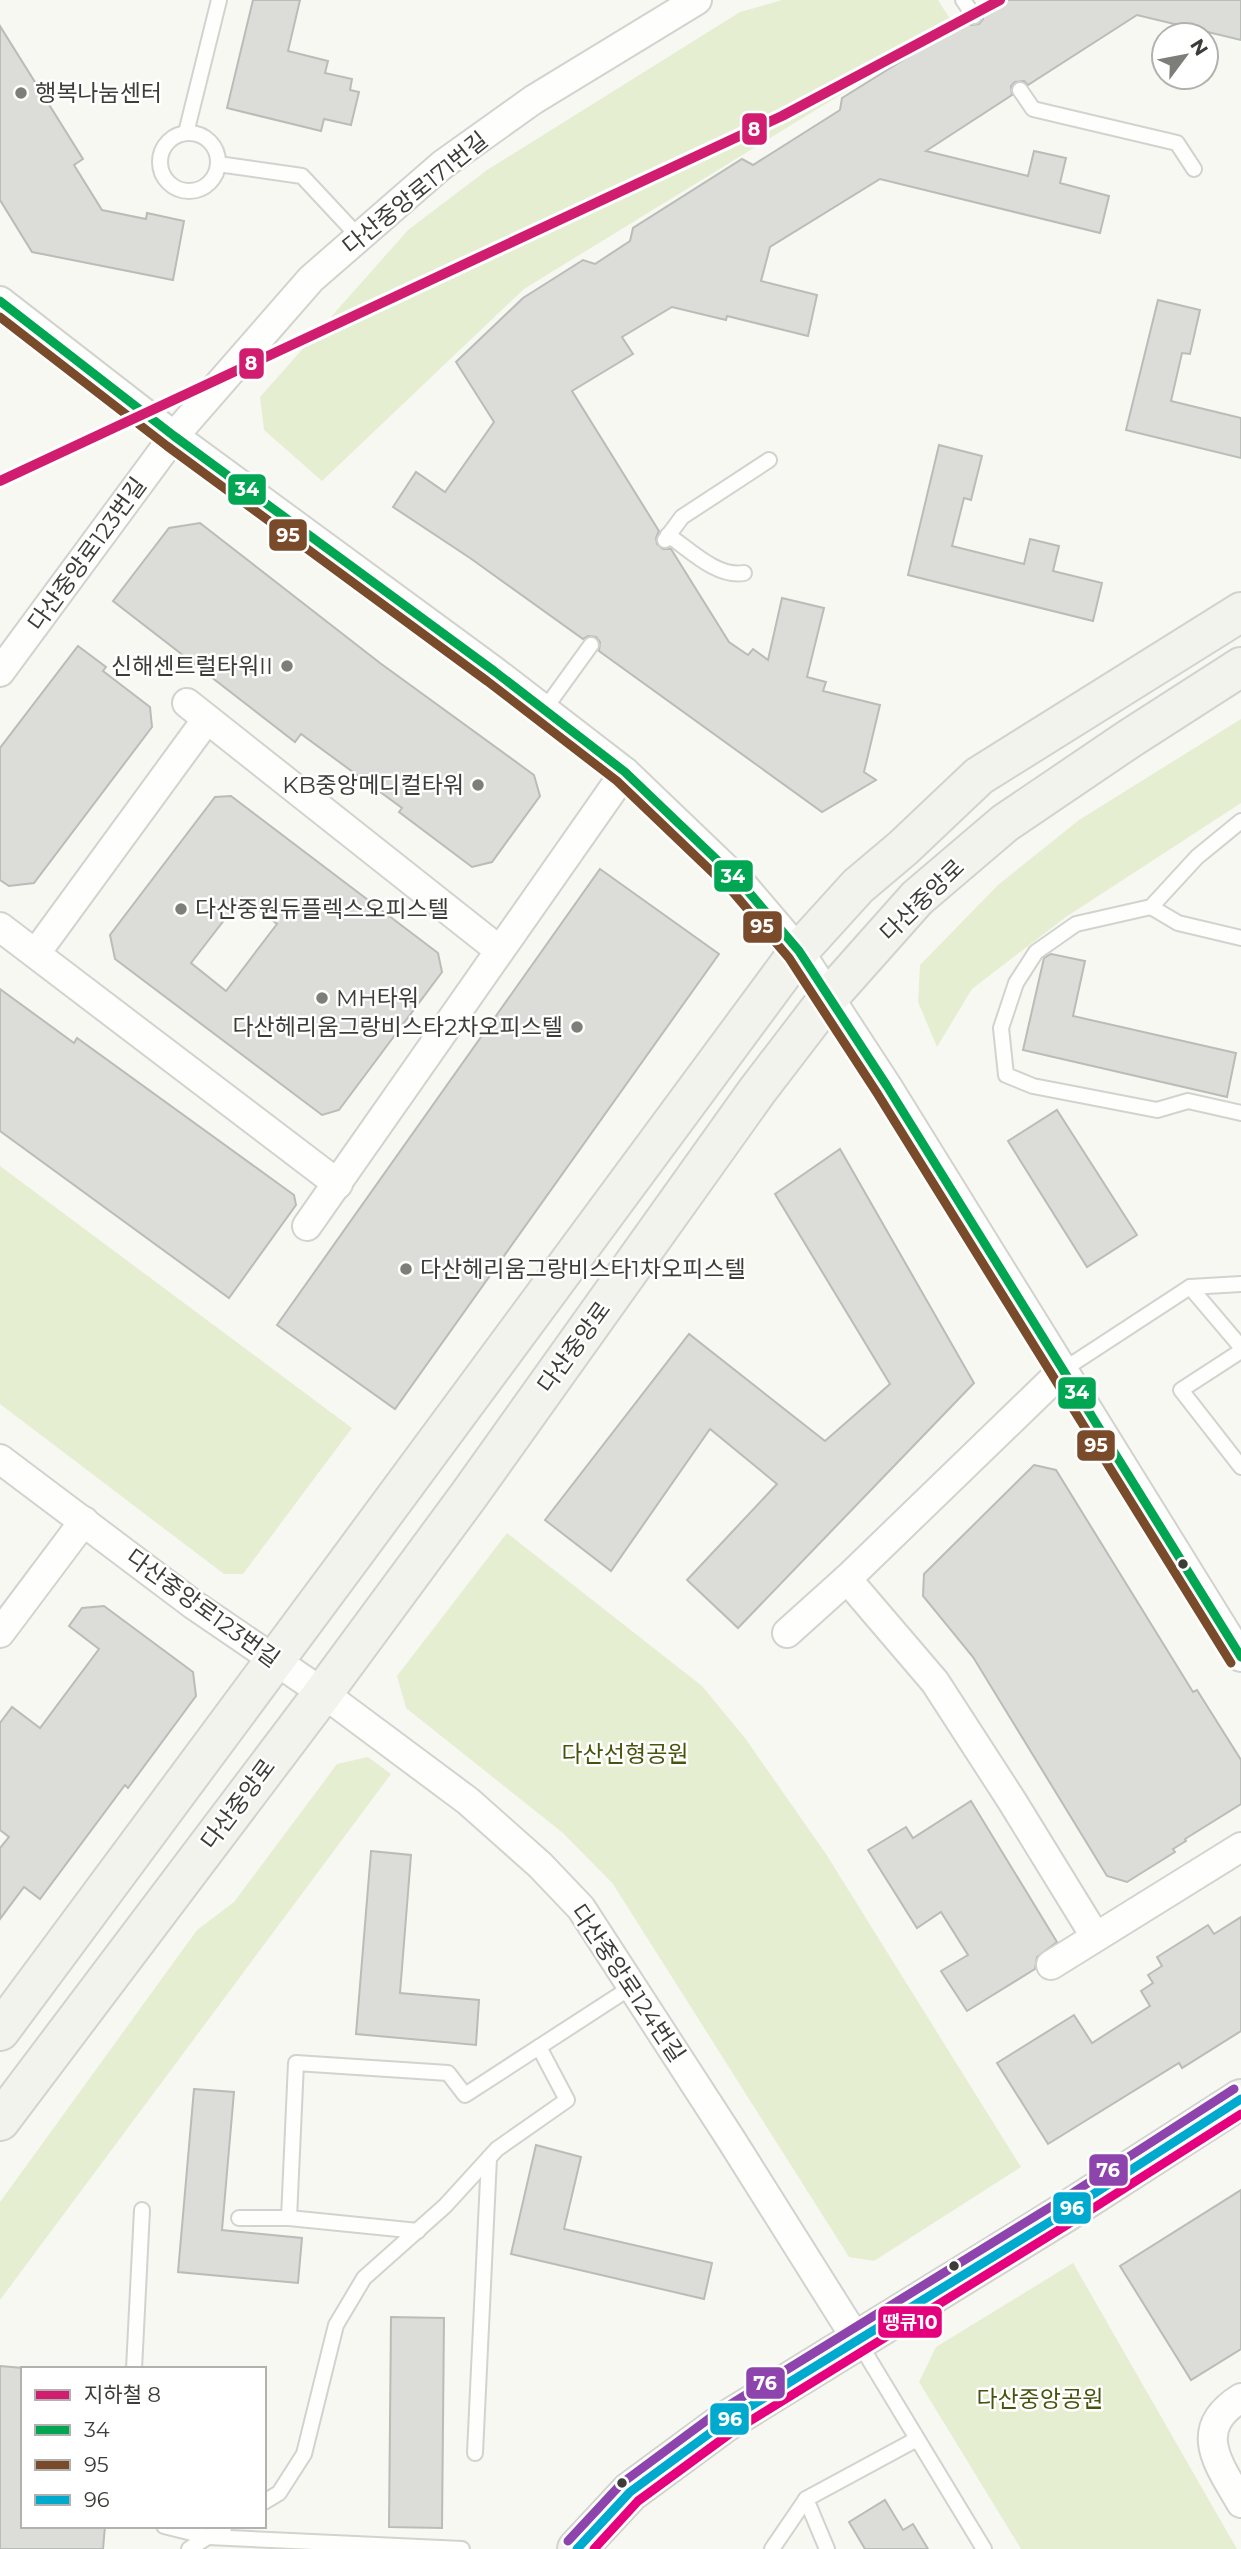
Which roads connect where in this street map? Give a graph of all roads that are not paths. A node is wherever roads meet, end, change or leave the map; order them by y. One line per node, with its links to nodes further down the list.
1 (219, 0): 6 (lane)
2 (698, 0): 9 (street, 다산중앙로171번길)
3 (964, 0): 4 (lane)
4 (974, 16)
5 (1020, 90): 8 (lane)
6 (186, 133): 7 (lane); 7 (lane)
7 (218, 164): 9 (lane)
8 (1194, 169)
9 (358, 236): 11 (street, 다산중앙로171번길)
10 (0, 301): 11 (street)
11 (174, 436): 17 (street, 다산중앙로123번길); 18 (street)
12 (769, 460): 13 (lane)
13 (744, 573)
14 (1241, 612): 25 (street)
15 (591, 645): 18 (lane)
16 (1241, 667): 27 (street, 다산중앙로)
17 (0, 672)
18 (544, 710): 19 (street)
19 (625, 772): 24 (street); 25 (street)
20 (1241, 821): 21 (lane)
21 (1151, 907): 23 (lane); 28 (lane)
22 (0, 927): 26 (street)
23 (1241, 938)
24 (499, 950): 26 (street); 29 (street)
25 (799, 951): 27 (street); 42 (street)
26 (36, 953): 29 (street)
27 (829, 997): 34 (street); 43 (street, 다산중앙로)
28 (1241, 1113)
29 (338, 1184): 30 (street)
30 (307, 1226)
31 (1241, 1284): 32 (lane)
32 (1190, 1287): 33 (lane); 34 (lane)
33 (1241, 1349): 36 (lane)
34 (1063, 1370): 38 (street); 41 (street)
35 (0, 1459): 37 (street, 다산중앙로123번길)
36 (1241, 1467)
37 (84, 1521): 39 (street); 42 (street, 다산중앙로123번길)
38 (846, 1579): 40 (street); 45 (street)
39 (0, 1633)
40 (787, 1633)
41 (1241, 1657)
42 (276, 1661): 43 (street, 다산중앙로123번길); 48 (street)
43 (323, 1693): 47 (street, 다산중앙로124번길); 51 (street, 다산중앙로)
44 (1241, 1847): 45 (street)
45 (1095, 1936): 46 (street)
46 (1051, 1965)
47 (632, 1986): 49 (lane); 57 (street, 다산중앙로124번길)
48 (0, 2031)
49 (539, 2047): 52 (lane); 55 (lane)
50 (1241, 2099): 57 (street)
51 (0, 2121)
52 (489, 2158): 56 (lane); 61 (lane)
53 (142, 2210): 58 (lane)
54 (239, 2218): 55 (lane)
55 (289, 2218): 56 (lane)
56 (418, 2231): 63 (lane)
57 (857, 2340): 60 (lane); 70 (street)
58 (134, 2367)
59 (1241, 2398): 64 (street)
60 (917, 2439): 62 (lane); 73 (lane)
61 (475, 2453)
62 (806, 2499): 71 (lane); 72 (lane)
63 (266, 2501)
64 (1241, 2502)
65 (172, 2528): 67 (lane)
66 (222, 2528): 67 (lane)
67 (208, 2537): 68 (lane); 69 (lane)
68 (189, 2549)
69 (461, 2549)
70 (577, 2549)
71 (772, 2549)
72 (827, 2549)
73 (984, 2549)

